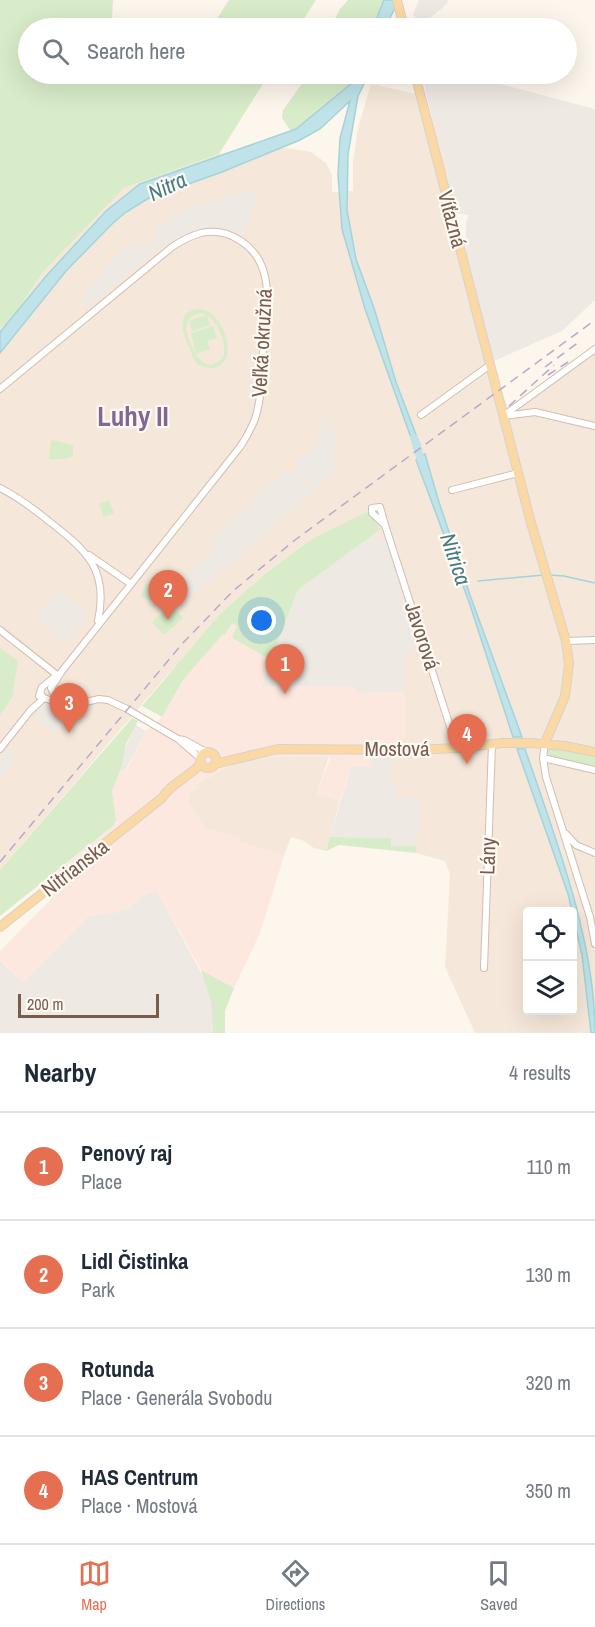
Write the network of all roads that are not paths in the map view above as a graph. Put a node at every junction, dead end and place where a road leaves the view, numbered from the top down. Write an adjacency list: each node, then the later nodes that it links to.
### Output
1 (398, 0): 2 (main road)
2 (402, 18)
3 (418, 84): 5 (main road, Víťazná)
4 (595, 349): 8 (street)
5 (490, 365): 7 (street); 8 (main road, Víťazná)
6 (0, 389): 15 (street, Veľká okružná)
7 (421, 415)
8 (503, 416): 9 (street); 10 (main road, Víťazná)
9 (595, 426)
10 (518, 473): 12 (street); 19 (main road, Víťazná)
11 (0, 488): 14 (street)
12 (452, 490)
13 (385, 525): 25 (street, Javorová)
14 (88, 555): 15 (street); 16 (street)
15 (131, 584): 16 (street, Veľká okružná)
16 (97, 625): 20 (street, Veľká okružná)
17 (0, 630): 20 (street)
18 (595, 640): 19 (street)
19 (566, 641): 22 (main road, Víťazná)
20 (59, 673): 21 (street, Veľká okružná)
21 (47, 693): 24 (street, Veľká okružná); 28 (street)
22 (545, 743): 23 (main road, Mostová); 26 (main road); 27 (street)
23 (492, 744): 25 (main road, Mostová); 35 (street, Lány)
24 (0, 748)
25 (457, 748): 28 (main road, Mostová)
26 (595, 752)
27 (543, 758): 29 (street); 31 (street)
28 (207, 760): 30 (main road, Mostová)
29 (595, 770)
30 (149, 809): 33 (main road, Nitrianska)
31 (565, 833): 32 (street); 34 (street)
32 (595, 853)
33 (0, 927)
34 (595, 944)
35 (484, 968)

